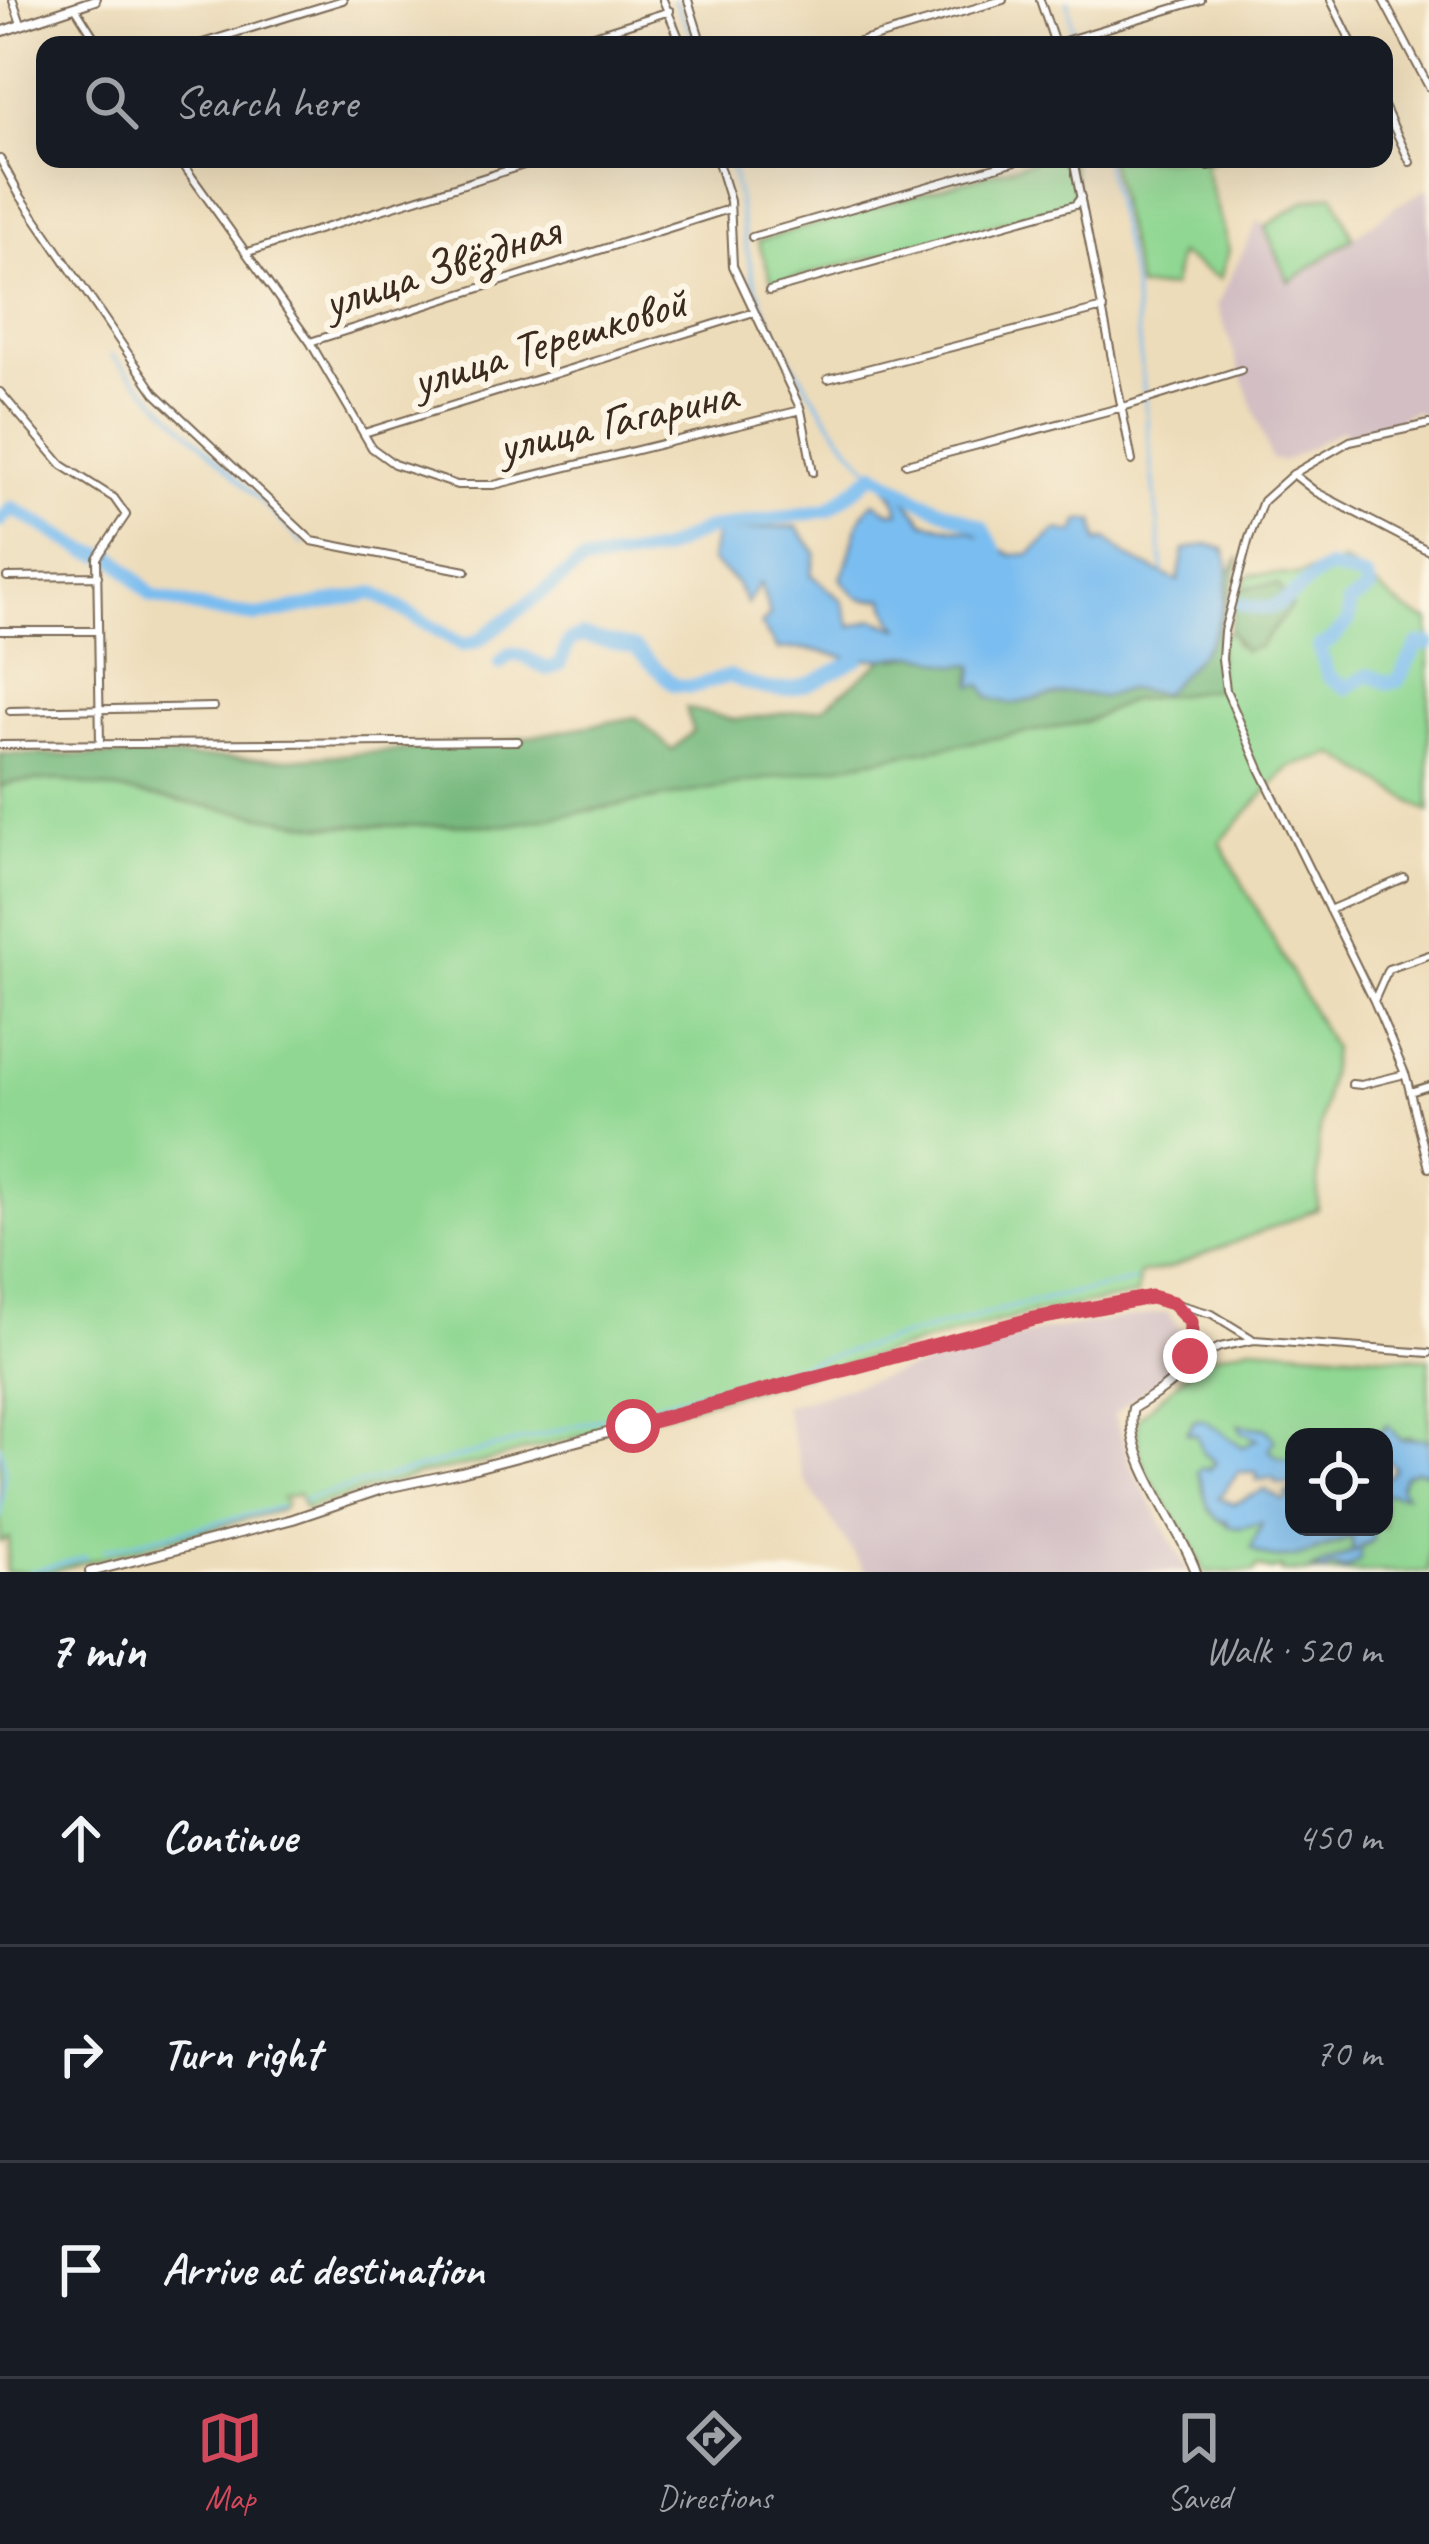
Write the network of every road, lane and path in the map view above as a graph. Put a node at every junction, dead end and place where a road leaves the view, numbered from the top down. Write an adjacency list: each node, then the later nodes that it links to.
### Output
1 (13, 0): 13 (street)
2 (95, 0): 11 (street)
3 (343, 0): 16 (street)
4 (663, 0): 12 (street)
5 (688, 0): 19 (street)
6 (1003, 0): 20 (street)
7 (1040, 0): 21 (street)
8 (1201, 0): 22 (street)
9 (1330, 0): 23 (street)
10 (1383, 0): 24 (street)
11 (75, 7): 13 (street); 15 (street)
12 (670, 11): 17 (street); 18 (street)
13 (21, 24): 14 (street)
14 (0, 32)
15 (93, 36)
16 (225, 36)
17 (591, 36)
18 (679, 36)
19 (699, 36)
20 (880, 36)
21 (1051, 36)
22 (1080, 36)
23 (1348, 36)
24 (1429, 87)
25 (1393, 129): 27 (street)
26 (0, 159): 53 (street)
27 (1410, 162)
28 (186, 168): 36 (street, улица Гагарина)
29 (514, 168): 36 (street)
30 (719, 168): 34 (street)
31 (992, 168): 35 (street)
32 (1075, 168): 33 (street)
33 (1081, 197): 37 (street); 38 (street)
34 (729, 209): 39 (street); 40 (street, улица Звёздная)
35 (752, 237)
36 (248, 252): 40 (street, улица Гагарина)
37 (769, 290)
38 (1103, 308): 42 (street); 44 (street)
39 (754, 312): 45 (street); 47 (street, улица Терешковой)
40 (310, 342): 47 (street, улица Гагарина)
41 (1241, 370): 44 (street)
42 (828, 380)
43 (0, 392): 54 (street)
44 (1123, 407): 48 (street); 49 (street)
45 (801, 410): 47 (street, улица Гагарина); 50 (street)
46 (1429, 424): 51 (street)
47 (364, 433)
48 (1132, 461)
49 (906, 464)
50 (813, 472)
51 (1293, 474): 52 (street); 65 (street)
52 (1429, 550)
53 (466, 571)
54 (98, 576): 55 (street); 57 (street)
55 (7, 577)
56 (0, 631): 57 (street)
57 (100, 631): 59 (street)
58 (214, 707): 59 (street)
59 (100, 710): 60 (street); 63 (street)
60 (10, 712)
61 (518, 741): 63 (street)
62 (0, 745): 63 (street)
63 (100, 746)
64 (1404, 878): 65 (street)
65 (1329, 910): 67 (street)
66 (1429, 955): 67 (street)
67 (1374, 1001): 68 (street)
68 (1405, 1074): 69 (street); 71 (street)
69 (1352, 1084)
70 (1429, 1086): 71 (street)
71 (1410, 1092): 72 (street)
72 (1428, 1163)
73 (1173, 1303): 74 (street); 76 (street); 77 (street)
74 (1254, 1340): 75 (street); 76 (street)
75 (1429, 1353)
76 (1182, 1372): 78 (street)
77 (90, 1572)
78 (1196, 1572)

